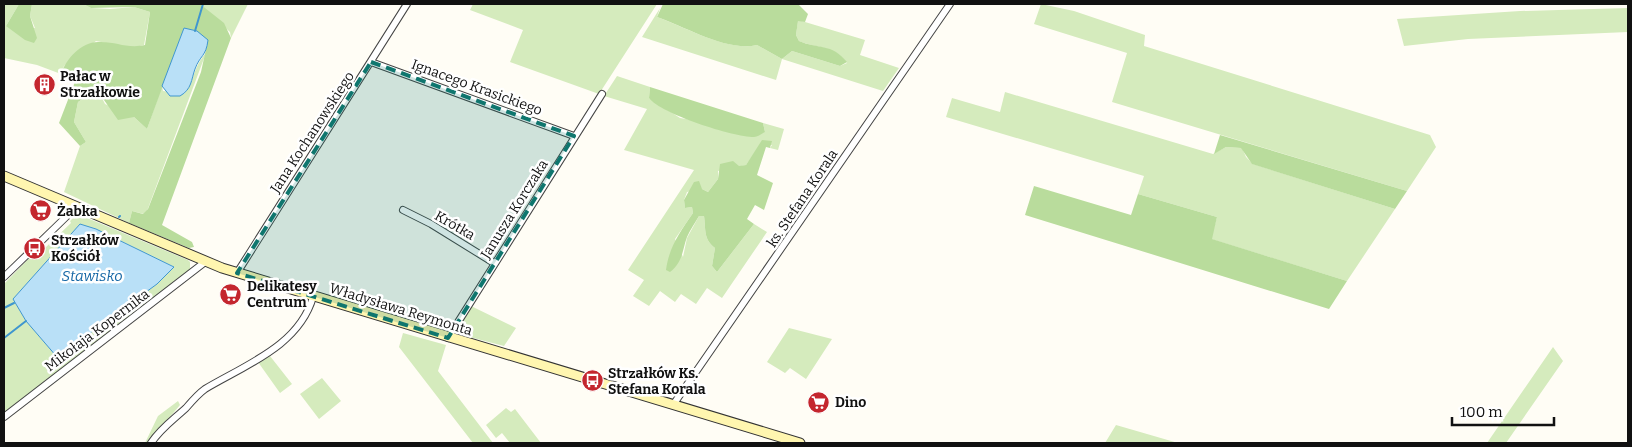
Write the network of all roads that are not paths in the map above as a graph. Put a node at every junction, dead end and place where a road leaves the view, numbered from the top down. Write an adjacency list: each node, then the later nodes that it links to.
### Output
1 (407, 4): 3 (street, Jana Kochanowskiego)
2 (950, 4): 15 (street, ks. Stefana Korala)
3 (371, 62): 5 (street, Ignacego Krasickiego); 11 (street, Jana Kochanowskiego)
4 (602, 94): 5 (street, Janusza Korczaka)
5 (574, 136): 10 (street, Janusza Korczaka)
6 (4, 176): 7 (street, Władysława Reymonta)
7 (73, 206): 9 (street, Władysława Reymonta); 12 (street)
8 (402, 210): 10 (street, Krótka)
9 (205, 262): 11 (street, Władysława Reymonta); 16 (street, Mikołaja Kopernika)
10 (494, 263): 14 (street, Janusza Korczaka)
11 (237, 273): 13 (street, Władysława Reymonta)
12 (4, 277)
13 (313, 297): 14 (street, Władysława Reymonta); 17 (street)
14 (448, 338): 15 (street, Władysława Reymonta)
15 (673, 405): 18 (street, Władysława Reymonta)
16 (4, 417)
17 (151, 443)
18 (800, 443)

